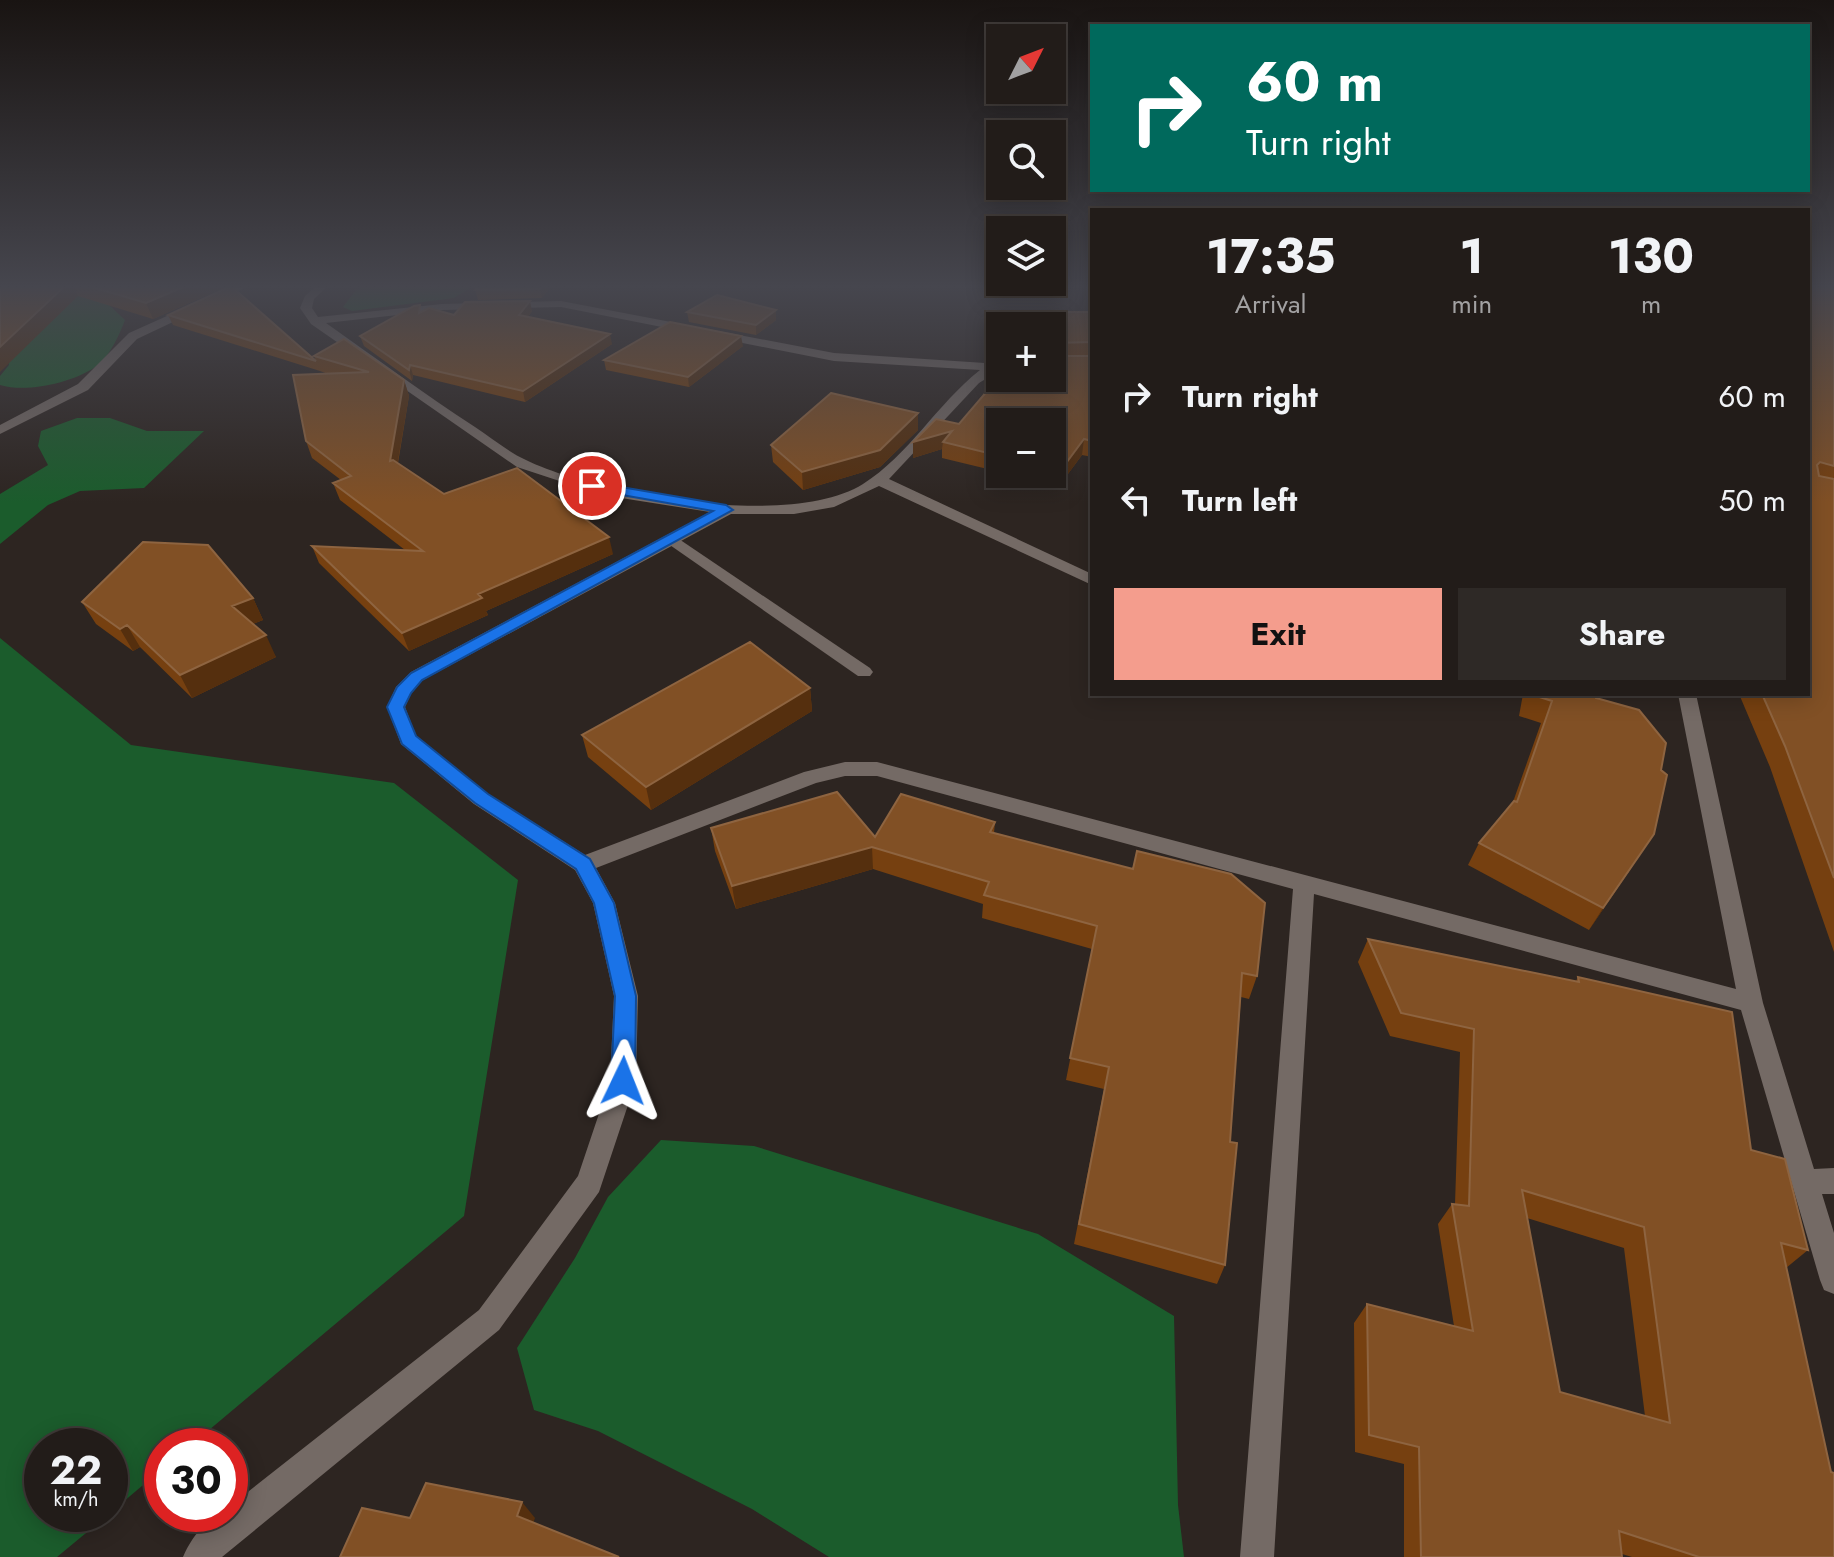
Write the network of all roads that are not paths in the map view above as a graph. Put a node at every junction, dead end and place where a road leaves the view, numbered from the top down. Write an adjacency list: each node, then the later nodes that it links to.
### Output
1 (112, 358): 6 (street)
2 (365, 358): 8 (street)
3 (845, 358): 4 (street)
4 (986, 366)
5 (986, 372): 7 (street)
6 (0, 430)
7 (878, 480): 8 (street); 10 (street)
8 (726, 510): 9 (street)
9 (673, 540): 11 (street); 13 (street)
10 (1090, 579)
11 (864, 672)
12 (1687, 696): 15 (street)
13 (583, 864): 14 (street); 19 (street)
14 (1304, 883): 15 (street); 20 (street)
15 (1751, 1003): 17 (street)
16 (1834, 1181): 17 (street)
17 (1806, 1182): 18 (street)
18 (1834, 1280)
19 (200, 1557)
20 (1257, 1557)

